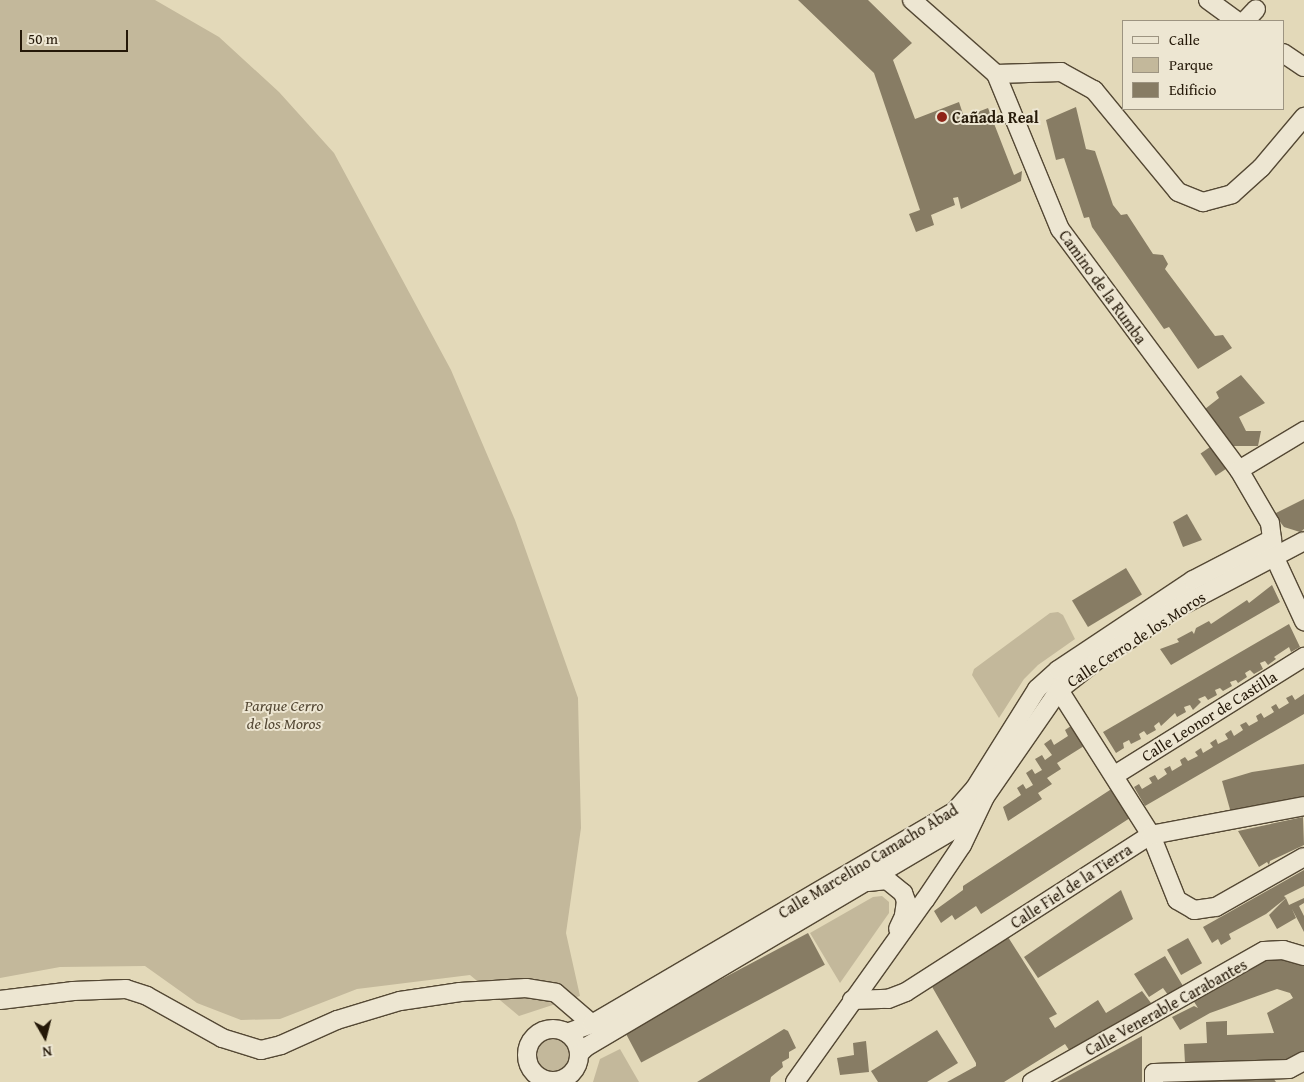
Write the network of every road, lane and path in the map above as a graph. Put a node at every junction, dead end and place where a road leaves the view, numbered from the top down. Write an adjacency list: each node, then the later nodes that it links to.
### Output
1 (912, 0): 6 (street, Camino de la Rumba)
2 (1208, 0): 3 (street)
3 (1236, 20)
4 (1284, 54): 5 (street)
5 (1304, 67)
6 (996, 74): 7 (street); 9 (street, Camino de la Rumba)
7 (1304, 117)
8 (1304, 431): 9 (street)
9 (1239, 470): 11 (street, Camino de la Rumba)
10 (1304, 541): 11 (street)
11 (1273, 547): 12 (street, Camino de la Rumba); 14 (street, Calle Cerro de los Moros); 25 (street, Calle Marcelino Camacho Abad)
12 (1304, 621)
13 (1304, 658): 15 (street, Calle Leonor de Castilla)
14 (1059, 690): 15 (street); 16 (street, Calle Cerro de los Moros)
15 (1115, 775): 18 (street)
16 (986, 797): 20 (street, Calle Marcelino Camacho Abad); 21 (street, Calle Cerro de los Moros)
17 (1304, 806): 18 (street, Calle Fiel de la Tierra)
18 (1151, 835): 19 (street); 24 (street, Calle Fiel de la Tierra)
19 (1304, 857)
20 (857, 885): 21 (street, Calle Cerro de los Moros); 27 (street, Calle Marcelino Camacho Abad)
21 (890, 948): 24 (street, Calle Cerro de los Moros)
22 (1304, 956): 33 (street, Calle Venerable Carabantes)
23 (0, 1000): 25 (street)
24 (852, 1000): 32 (street, Calle Cerro de los Moros)
25 (592, 1024): 26 (street, Calle Marcelino Camacho Abad)
26 (567, 1033): 27 (street); 31 (street)
27 (579, 1054): 30 (street)
28 (1294, 1071): 29 (street)
29 (1154, 1077)
30 (569, 1079): 31 (street)
31 (546, 1081)
32 (795, 1082)
33 (1032, 1082)

